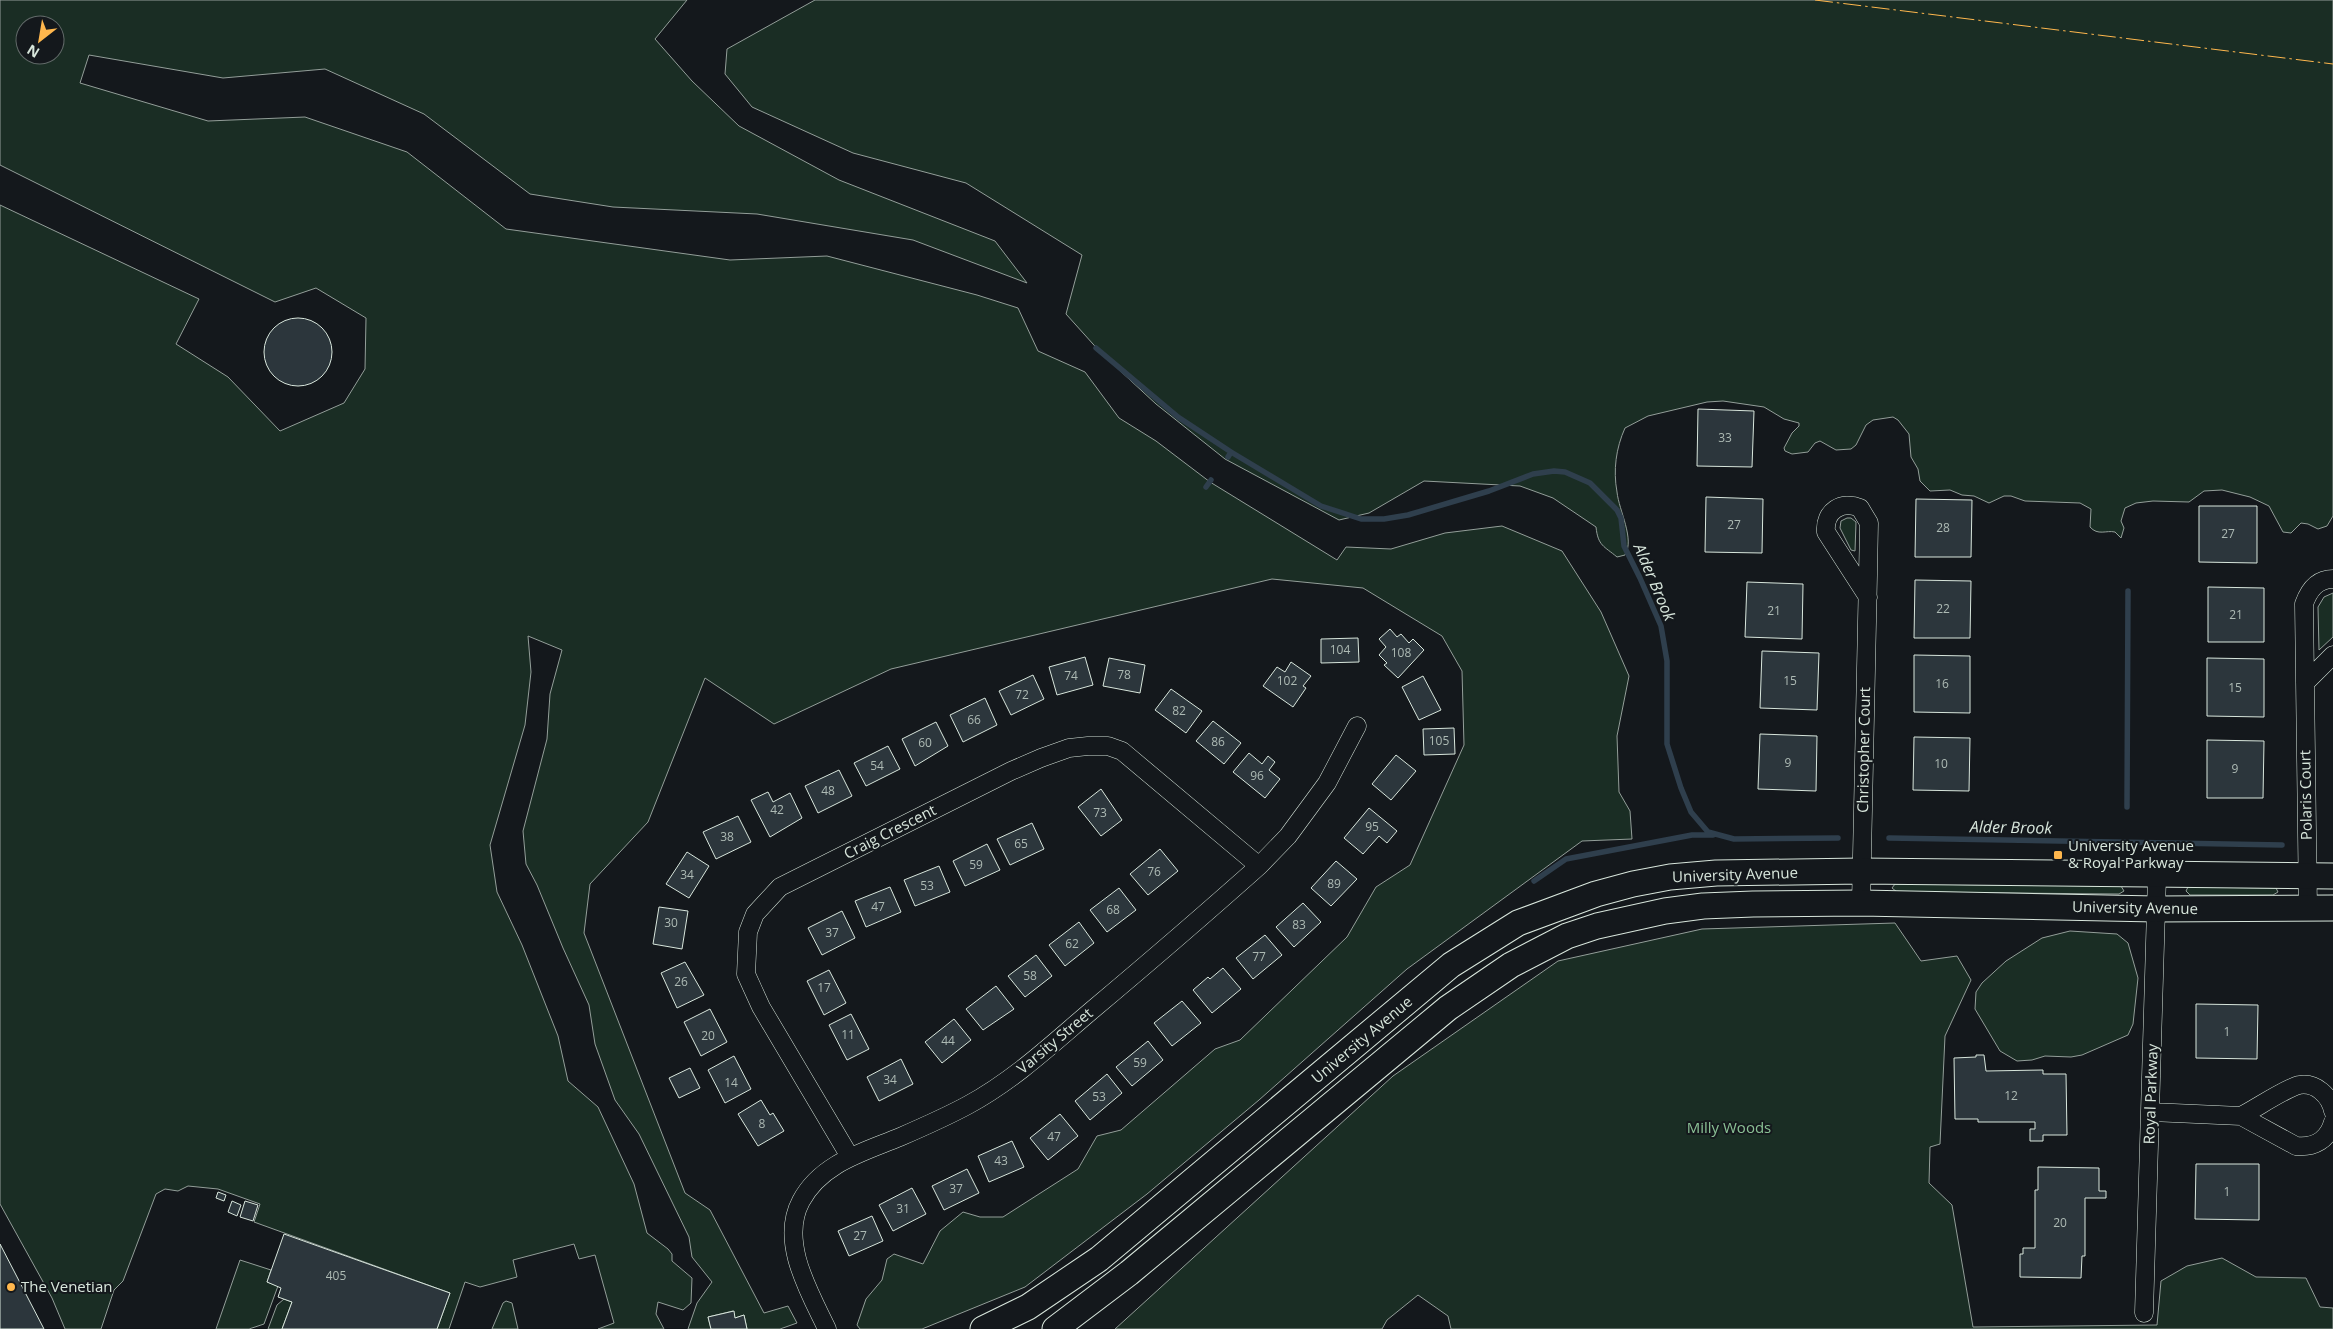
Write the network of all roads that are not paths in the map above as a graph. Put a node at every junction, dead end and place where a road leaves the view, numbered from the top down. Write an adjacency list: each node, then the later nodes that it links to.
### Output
1 (2333, 579): 4 (street, Polaris Court)
2 (1868, 597): 2 (street, Christopher Court); 7 (street, Christopher Court)
3 (2333, 654): 4 (street)
4 (2305, 683): 9 (street, Polaris Court)
5 (1357, 726): 6 (street, Varsity Street)
6 (1259, 866): 19 (street, Varsity Street); 19 (street, Craig Crescent)
7 (1862, 871): 8 (main road, University Avenue); 11 (street, Christopher Court); 22 (main road, University Avenue)
8 (2157, 876): 9 (main road, University Avenue); 14 (street, Royal Parkway)
9 (2308, 876): 10 (main road, University Avenue); 12 (street, Polaris Court)
10 (2333, 876)
11 (1861, 903): 14 (main road, University Avenue); 23 (main road, University Avenue)
12 (2308, 908): 13 (main road, University Avenue); 14 (main road, University Avenue)
13 (2333, 908)
14 (2156, 909): 16 (street, Royal Parkway)
15 (2333, 1111): 17 (street)
16 (2151, 1112): 17 (street); 20 (street, Royal Parkway)
17 (2241, 1116): 18 (street)
18 (2333, 1122)
19 (850, 1157): 21 (street, Varsity Street)
20 (2144, 1313)
21 (827, 1329)
22 (983, 1329)
23 (1055, 1329)

